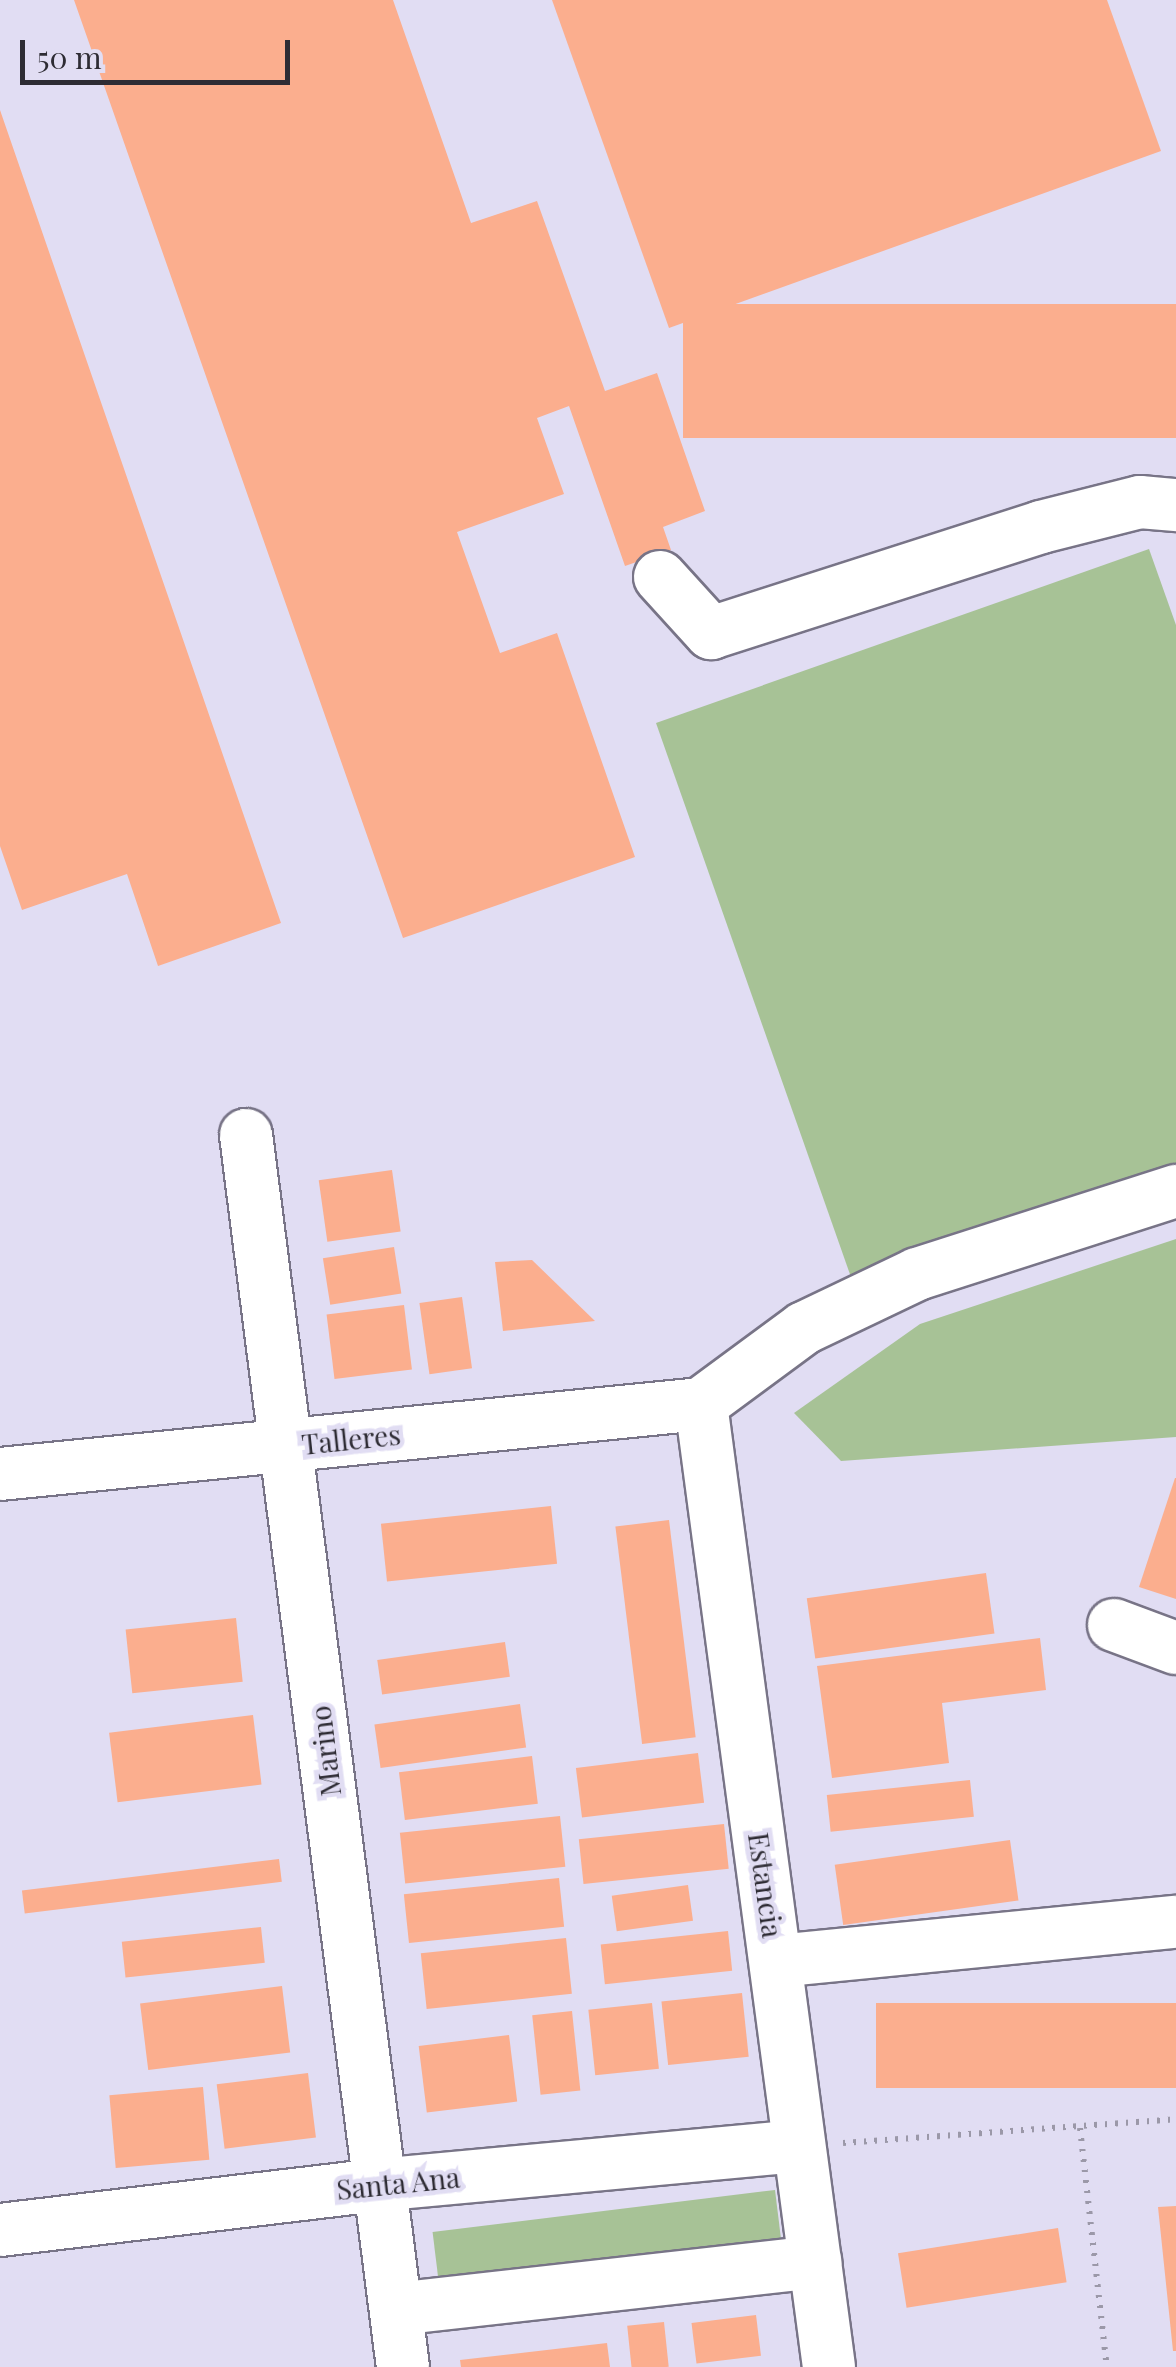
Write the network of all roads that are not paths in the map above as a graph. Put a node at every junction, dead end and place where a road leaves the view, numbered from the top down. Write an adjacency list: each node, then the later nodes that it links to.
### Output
1 (1176, 505): 2 (street)
2 (660, 577)
3 (246, 1135): 6 (street, Marino)
4 (1176, 1191): 5 (street)
5 (701, 1404): 6 (street, Talleres); 11 (street, Estancia)
6 (288, 1446): 7 (street, Talleres); 13 (street, Marino)
7 (0, 1474)
8 (1114, 1625): 9 (street)
9 (1176, 1648)
10 (1176, 1922): 11 (street)
11 (776, 1961): 12 (street, Estancia)
12 (798, 2146): 13 (street, Santa Ana); 15 (street, Estancia)
13 (377, 2184): 14 (street, Santa Ana); 16 (street, Marino)
14 (0, 2230)
15 (815, 2262): 16 (street); 18 (street, Estancia)
16 (396, 2309): 17 (street, Marino)
17 (403, 2367)
18 (829, 2367)

